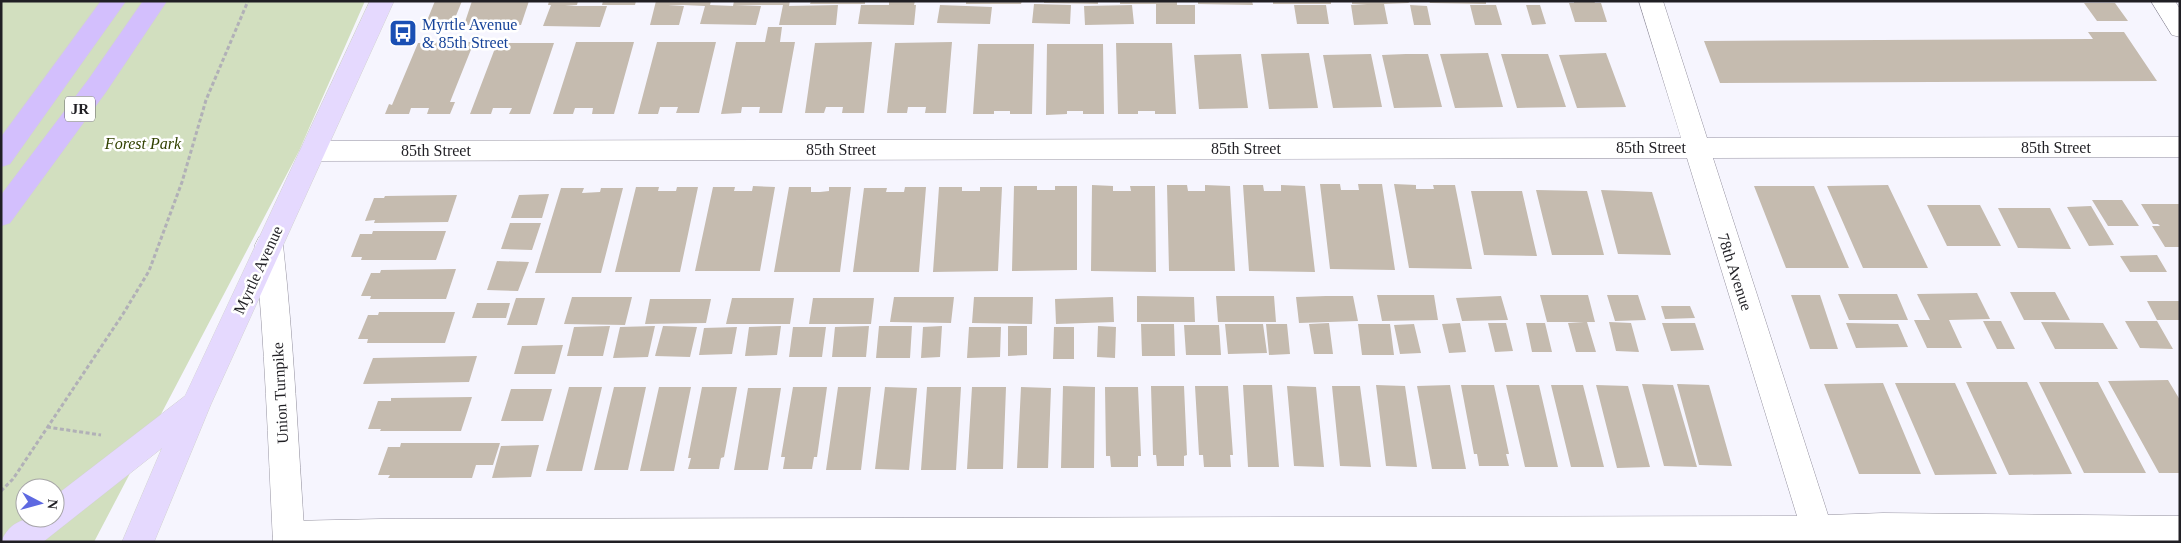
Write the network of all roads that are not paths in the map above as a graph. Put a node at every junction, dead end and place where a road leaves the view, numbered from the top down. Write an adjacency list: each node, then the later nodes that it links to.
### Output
1 (114, 1): 10 (highway, JR)
2 (155, 1): 11 (highway, JR)
3 (382, 1): 9 (main road, Myrtle Avenue)
4 (1651, 1): 8 (street, 78th Avenue)
5 (2163, 1): 6 (street)
6 (2180, 29)
7 (2180, 146): 8 (street, 85th Street)
8 (1696, 147): 9 (street, 85th Street); 17 (street, 78th Avenue)
9 (313, 151): 12 (main road, Myrtle Avenue)
10 (1, 157)
11 (1, 215)
12 (269, 245): 13 (main road, Myrtle Avenue); 18 (street, Union Turnpike)
13 (196, 404): 14 (main road); 20 (main road, Myrtle Avenue)
14 (65, 507)
15 (37, 528): 19 (main road)
16 (2180, 532): 17 (street)
17 (1819, 536): 18 (street)
18 (289, 539)
19 (17, 542)
20 (138, 542)

